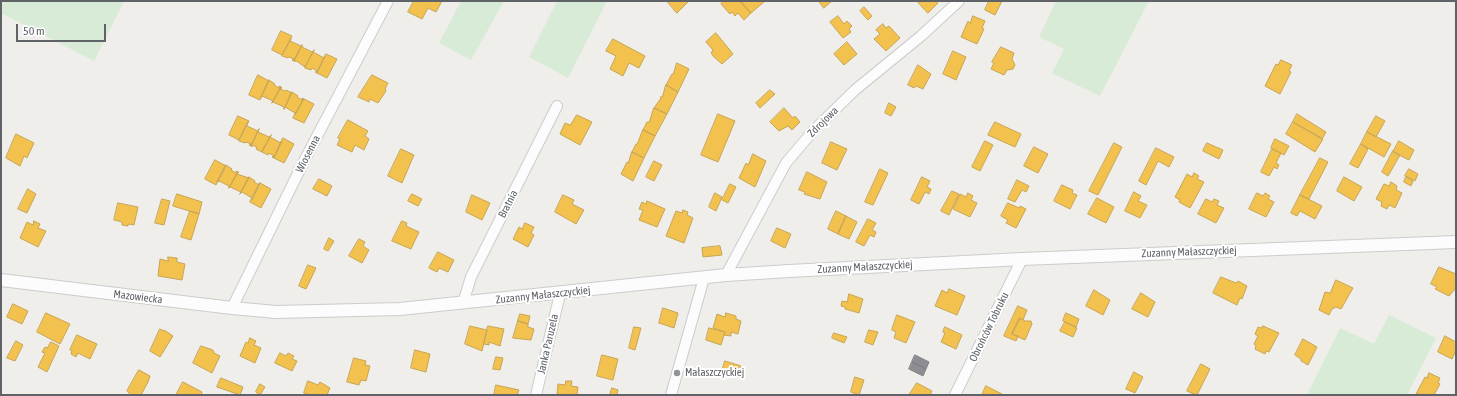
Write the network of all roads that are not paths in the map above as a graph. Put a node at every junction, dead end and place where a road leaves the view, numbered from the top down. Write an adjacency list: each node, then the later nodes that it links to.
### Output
1 (388, 1): 11 (street, Wiosenna)
2 (959, 1): 6 (street, Zdrojowa)
3 (558, 106): 10 (street, Bratnia)
4 (1456, 242): 5 (street, Zuzanny Małaszczyckiej)
5 (1022, 259): 6 (street, Zuzanny Małaszczyckiej); 15 (street, Obrońców Tobruku)
6 (726, 275): 7 (street, Zuzanny Małaszczyckiej)
7 (704, 278): 9 (street, Zuzanny Małaszczyckiej); 14 (street)
8 (1, 280): 11 (street, Mazowiecka)
9 (560, 294): 10 (street, Zuzanny Małaszczyckiej); 13 (street, Janka Paruzela)
10 (463, 303): 12 (street, Zuzanny Małaszczyckiej)
11 (232, 308): 12 (street, Mazowiecka)
12 (276, 312)
13 (536, 395)
14 (671, 395)
15 (955, 395)

